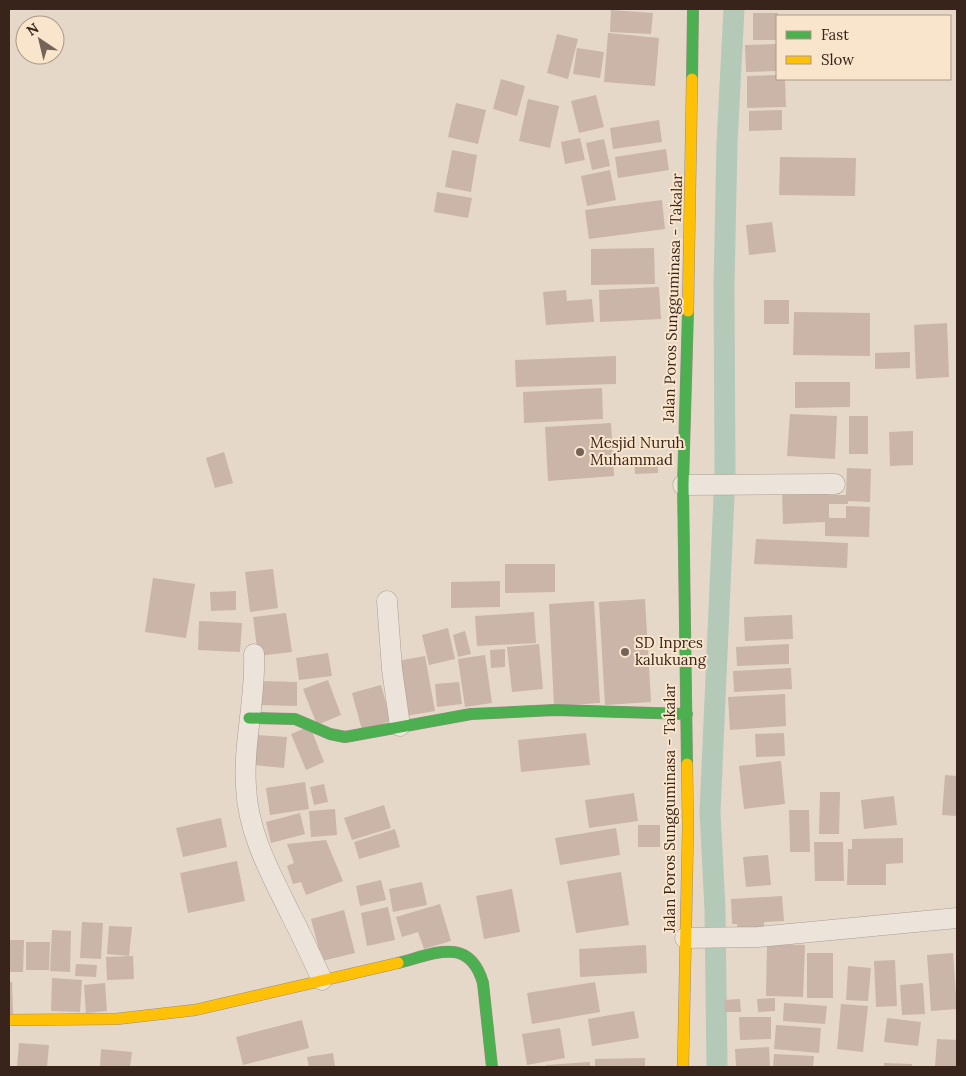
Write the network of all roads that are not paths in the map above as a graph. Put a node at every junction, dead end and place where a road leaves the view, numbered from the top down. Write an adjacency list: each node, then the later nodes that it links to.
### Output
1 (693, 9): 3 (main road, Jalan Poros Sungguminasa - Takalar)
2 (835, 484): 3 (street)
3 (683, 485): 6 (main road, Jalan Poros Sungguminasa - Takalar)
4 (387, 601): 8 (street)
5 (254, 654): 7 (street)
6 (687, 714): 8 (main road); 10 (main road, Jalan Poros Sungguminasa - Takalar)
7 (249, 718): 8 (main road); 11 (street)
8 (400, 726)
9 (957, 918): 10 (street)
10 (685, 938): 14 (main road, Jalan Poros Sungguminasa - Takalar)
11 (322, 980): 12 (main road); 13 (main road)
12 (9, 1020)
13 (492, 1067)
14 (683, 1067)

